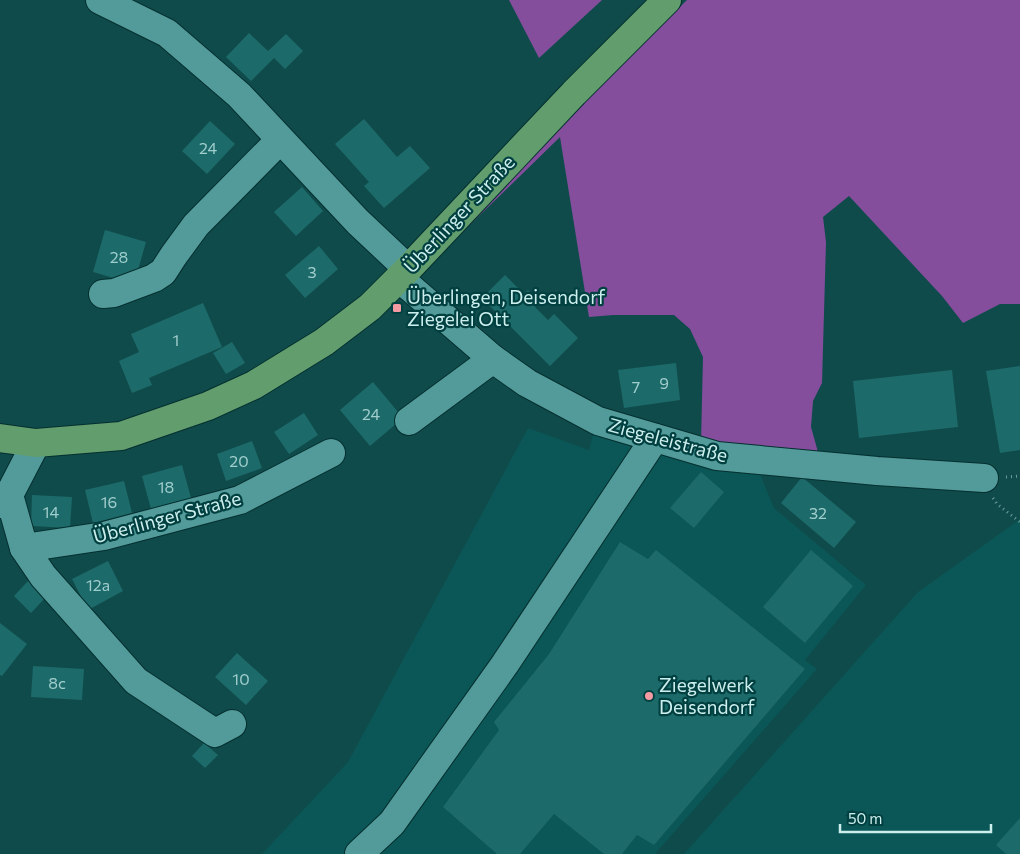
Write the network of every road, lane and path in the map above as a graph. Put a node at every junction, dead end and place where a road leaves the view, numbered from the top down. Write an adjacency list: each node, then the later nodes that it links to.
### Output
1 (100, 0): 3 (street, Ziegeleistraße)
2 (666, 0): 4 (main road, Überlinger Straße)
3 (280, 140): 4 (street, Ziegeleistraße); 5 (street)
4 (404, 273): 6 (street, Ziegeleistraße); 10 (main road, Überlinger Straße)
5 (103, 294)
6 (492, 359): 7 (street); 9 (street, Ziegeleistraße)
7 (409, 421)
8 (0, 438): 10 (main road, Überlinger Straße)
9 (655, 438): 12 (street, Ziegeleistraße); 17 (street)
10 (36, 443): 13 (street)
11 (331, 453): 15 (street, Überlinger Straße)
12 (980, 478): 14 (path)
13 (4, 499): 15 (street)
14 (1020, 522)
15 (24, 548): 16 (street)
16 (232, 724)
17 (359, 854)

